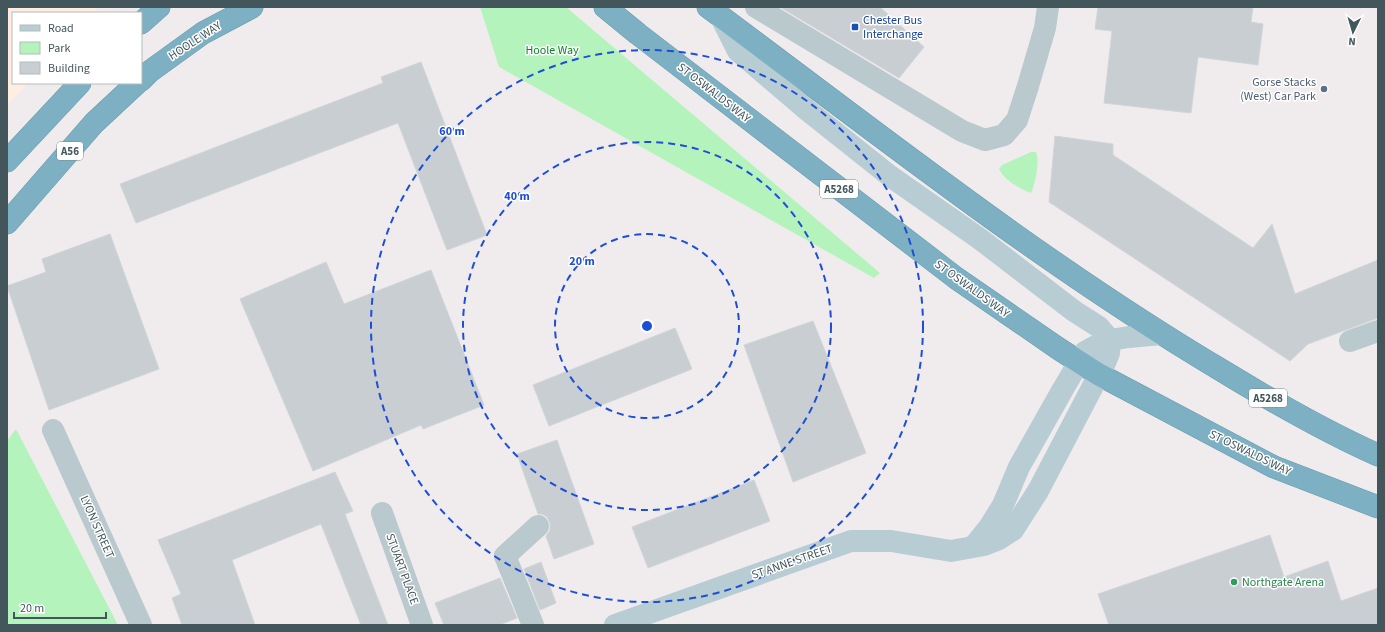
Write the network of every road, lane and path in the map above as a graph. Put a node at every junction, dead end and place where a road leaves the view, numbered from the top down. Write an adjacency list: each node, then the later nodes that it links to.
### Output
1 (159, 7): 7 (highway)
2 (252, 7): 8 (highway, HOOLE WAY)
3 (605, 7): 17 (highway, ST OSWALDS WAY / A5268)
4 (756, 7): 5 (street)
5 (1048, 7)
6 (715, 12): 14 (highway, A5268); 15 (street)
7 (142, 22)
8 (142, 79)
9 (79, 84): 11 (highway)
10 (136, 84): 12 (highway, A56)
11 (7, 161)
12 (7, 223)
13 (1378, 331): 16 (street)
14 (1161, 334): 15 (street); 20 (highway, A5268)
15 (1110, 340): 17 (street); 18 (street, ST ANNE STREET)
16 (1350, 341)
17 (1079, 361): 18 (highway, ST OSWALDS WAY / A5268); 24 (street)
18 (1098, 374): 21 (highway, ST OSWALDS WAY / A5268); 24 (street, ST ANNE STREET)
19 (53, 430): 25 (street, LYON STREET)
20 (1378, 455)
21 (1378, 507)
22 (382, 513): 26 (street, STUART PLACE)
23 (538, 526): 27 (street)
24 (974, 546): 28 (street, ST ANNE STREET)
25 (141, 625)
26 (422, 625)
27 (533, 625)
28 (615, 625)

